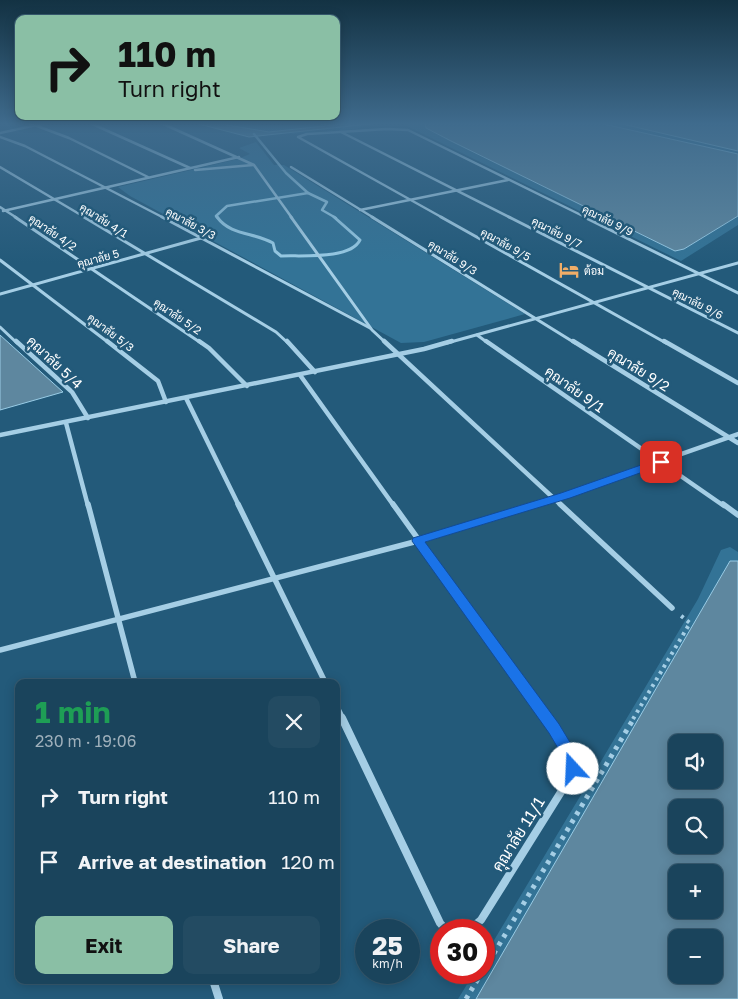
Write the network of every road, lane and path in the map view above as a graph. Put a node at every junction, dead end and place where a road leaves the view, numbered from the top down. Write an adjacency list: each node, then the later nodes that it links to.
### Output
1 (4, 170): 16 (street, คุณาลัย 4/1)
2 (71, 170): 14 (street, คุณาลัย 3/3)
3 (130, 170): 12 (street)
4 (185, 170): 11 (street)
5 (197, 170): 11 (street)
6 (257, 170): 35 (street)
7 (295, 170): 20 (street, คุณาลัย 9/3)
8 (356, 170): 17 (street, คุณาลัย 9/5)
9 (415, 170): 15 (street, คุณาลัย 9/7)
10 (488, 170): 13 (street, คุณาลัย 9/9)
11 (180, 171): 12 (street)
12 (148, 178): 14 (street)
13 (509, 180): 15 (street); 27 (street, คุณาลัย 9/9)
14 (107, 188): 16 (street); 22 (street, คุณาลัย 3/3)
15 (457, 191): 17 (street); 29 (street, คุณาลัย 9/7)
16 (55, 200): 19 (street); 23 (street, คุณาลัย 4/1)
17 (409, 200): 20 (street); 32 (street, คุณาลัย 9/5)
18 (0, 207): 19 (street, คุณาลัย 4/2)
19 (5, 210): 21 (street); 26 (street, คุณาลัย 4/2)
20 (360, 210): 33 (street, คุณาลัย 9/3)
21 (0, 212)
22 (201, 238): 23 (street, คุณาลัย 5); 35 (street, คุณาลัย 3/3)
23 (144, 254): 26 (street, คุณาลัย 5); 39 (street, คุณาลัย 4/1)
24 (0, 260): 28 (street, คุณาลัย 5/3)
25 (738, 263): 27 (street)
26 (92, 269): 28 (street, คุณาลัย 5); 42 (street, คุณาลัย 5/2)
27 (699, 274): 29 (street); 30 (street, คุณาลัย 9/9)
28 (34, 286): 31 (street, คุณาลัย 5); 44 (street, คุณาลัย 5/3)
29 (649, 288): 32 (street); 36 (street, คุณาลัย 9/6)
30 (738, 293)
31 (0, 294)
32 (595, 304): 33 (street); 41 (street, คุณาลัย 9/5)
33 (537, 319): 37 (street); 49 (street, คุณาลัย 9/2)
34 (0, 327): 45 (street, คุณาลัย 5/4)
35 (372, 330): 38 (street)
36 (738, 333)
37 (477, 335): 38 (street); 51 (street, คุณาลัย 9/1)
38 (397, 354): 39 (street); 52 (street)
39 (315, 372): 40 (street)
40 (300, 375): 42 (street); 54 (street)
41 (738, 383)
42 (247, 386): 43 (street)
43 (186, 398): 44 (street); 55 (street)
44 (166, 402): 45 (street)
45 (88, 418): 46 (street)
46 (66, 423): 48 (street); 57 (street)
47 (738, 434): 49 (street)
48 (0, 435)
49 (729, 438): 50 (street, คุณาลัย 9/2); 51 (street)
50 (738, 443)
51 (661, 462): 52 (street); 53 (street, คุณาลัย 9/1)
52 (556, 499): 54 (street); 56 (street)
53 (738, 515)
54 (418, 541): 55 (street); 63 (street, คุณาลัย 11/1)
55 (275, 577): 57 (street); 60 (street)
56 (672, 608): 64 (path)
57 (120, 620): 58 (street); 59 (street)
58 (0, 650)
59 (134, 679)
60 (325, 679)
61 (340, 713): 62 (street)
62 (438, 919)
63 (482, 919)
64 (495, 951)
65 (214, 984): 67 (street)
66 (475, 984): 68 (path)
67 (219, 999)
68 (466, 999)

